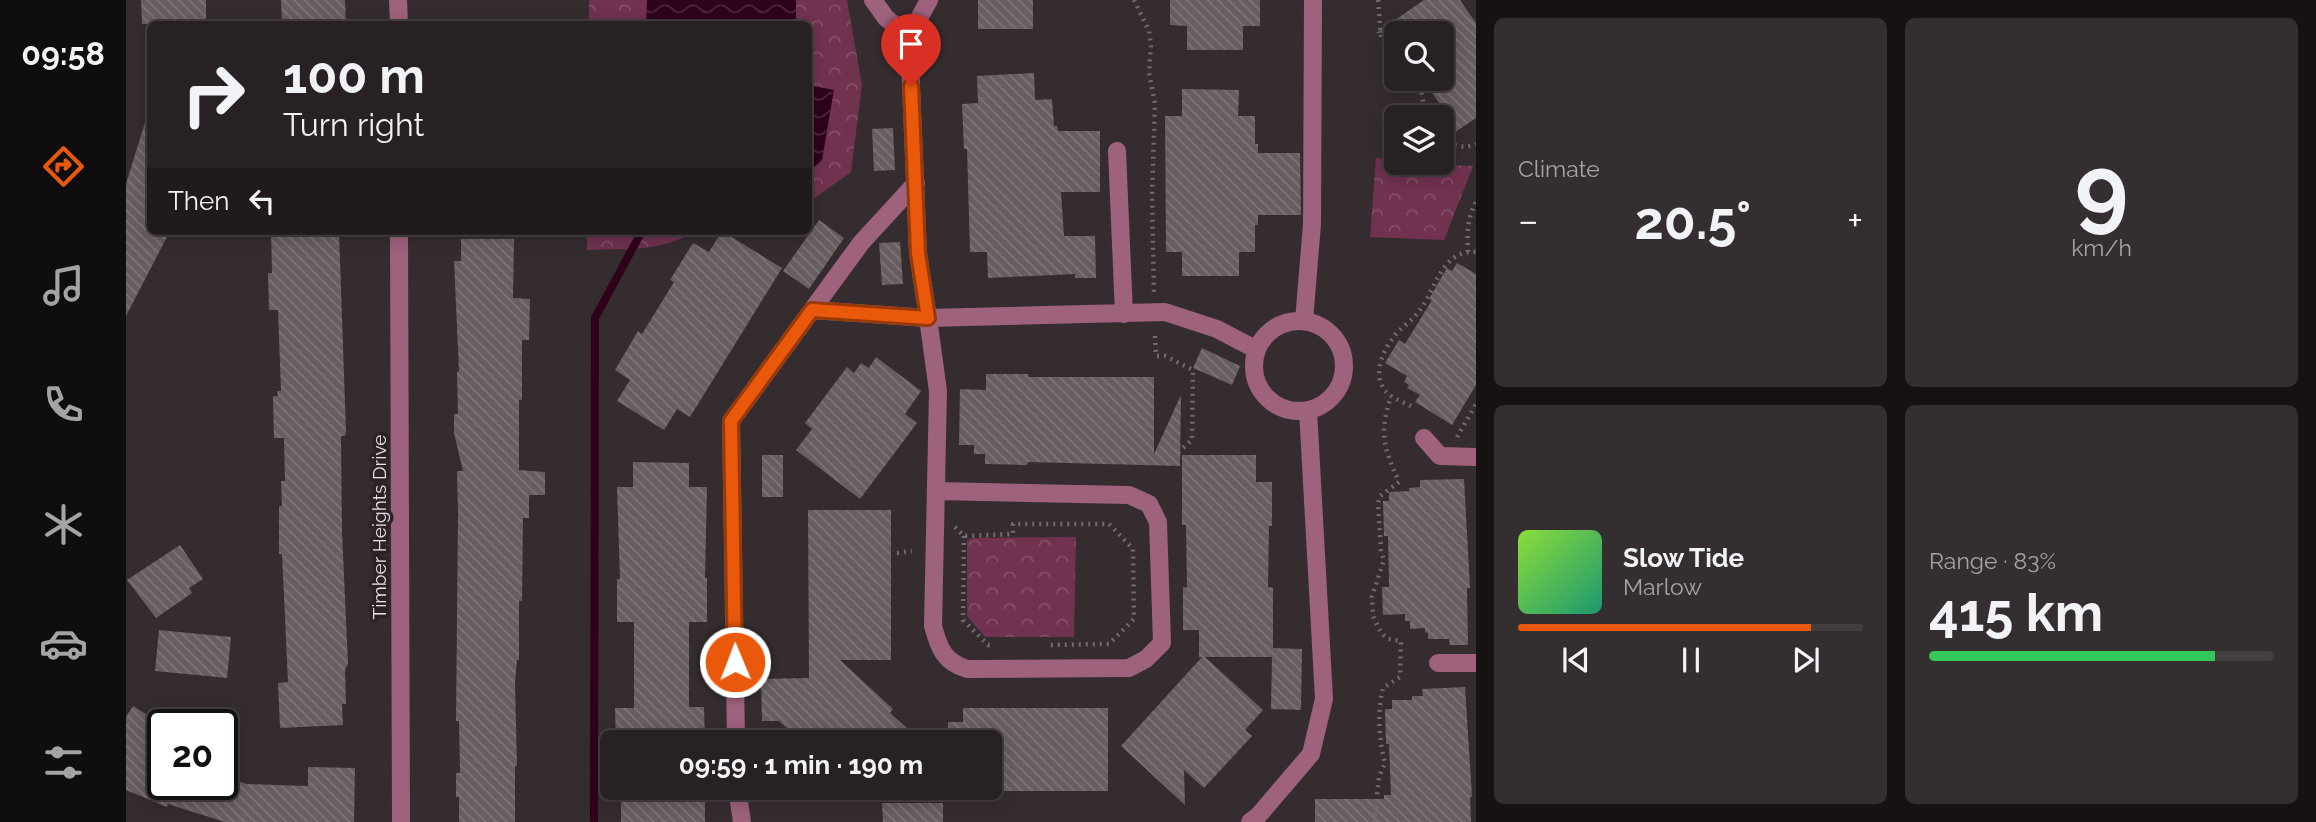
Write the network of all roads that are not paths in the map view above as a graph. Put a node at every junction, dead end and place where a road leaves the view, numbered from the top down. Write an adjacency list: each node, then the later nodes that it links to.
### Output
1 (398, 0): 5 (street)
2 (873, 0): 6 (street)
3 (929, 0): 6 (street)
4 (1313, 0): 13 (street)
5 (398, 21)
6 (909, 37): 8 (street)
7 (1117, 151): 11 (street)
8 (916, 183): 10 (street); 12 (street)
9 (399, 235): 23 (street, Timber Heights Drive)
10 (812, 310): 12 (street); 21 (street)
11 (1124, 314): 12 (street); 14 (street)
12 (928, 318): 18 (street)
13 (1304, 321): 14 (street); 15 (street)
14 (1257, 350): 15 (street)
15 (1308, 410): 25 (street)
16 (1424, 439): 17 (street)
17 (1476, 457)
18 (937, 491): 18 (street)
19 (1438, 663): 20 (street)
20 (1476, 663)
21 (736, 730)
22 (739, 800): 24 (street)
23 (401, 822)
24 (742, 822)
25 (1250, 822)

